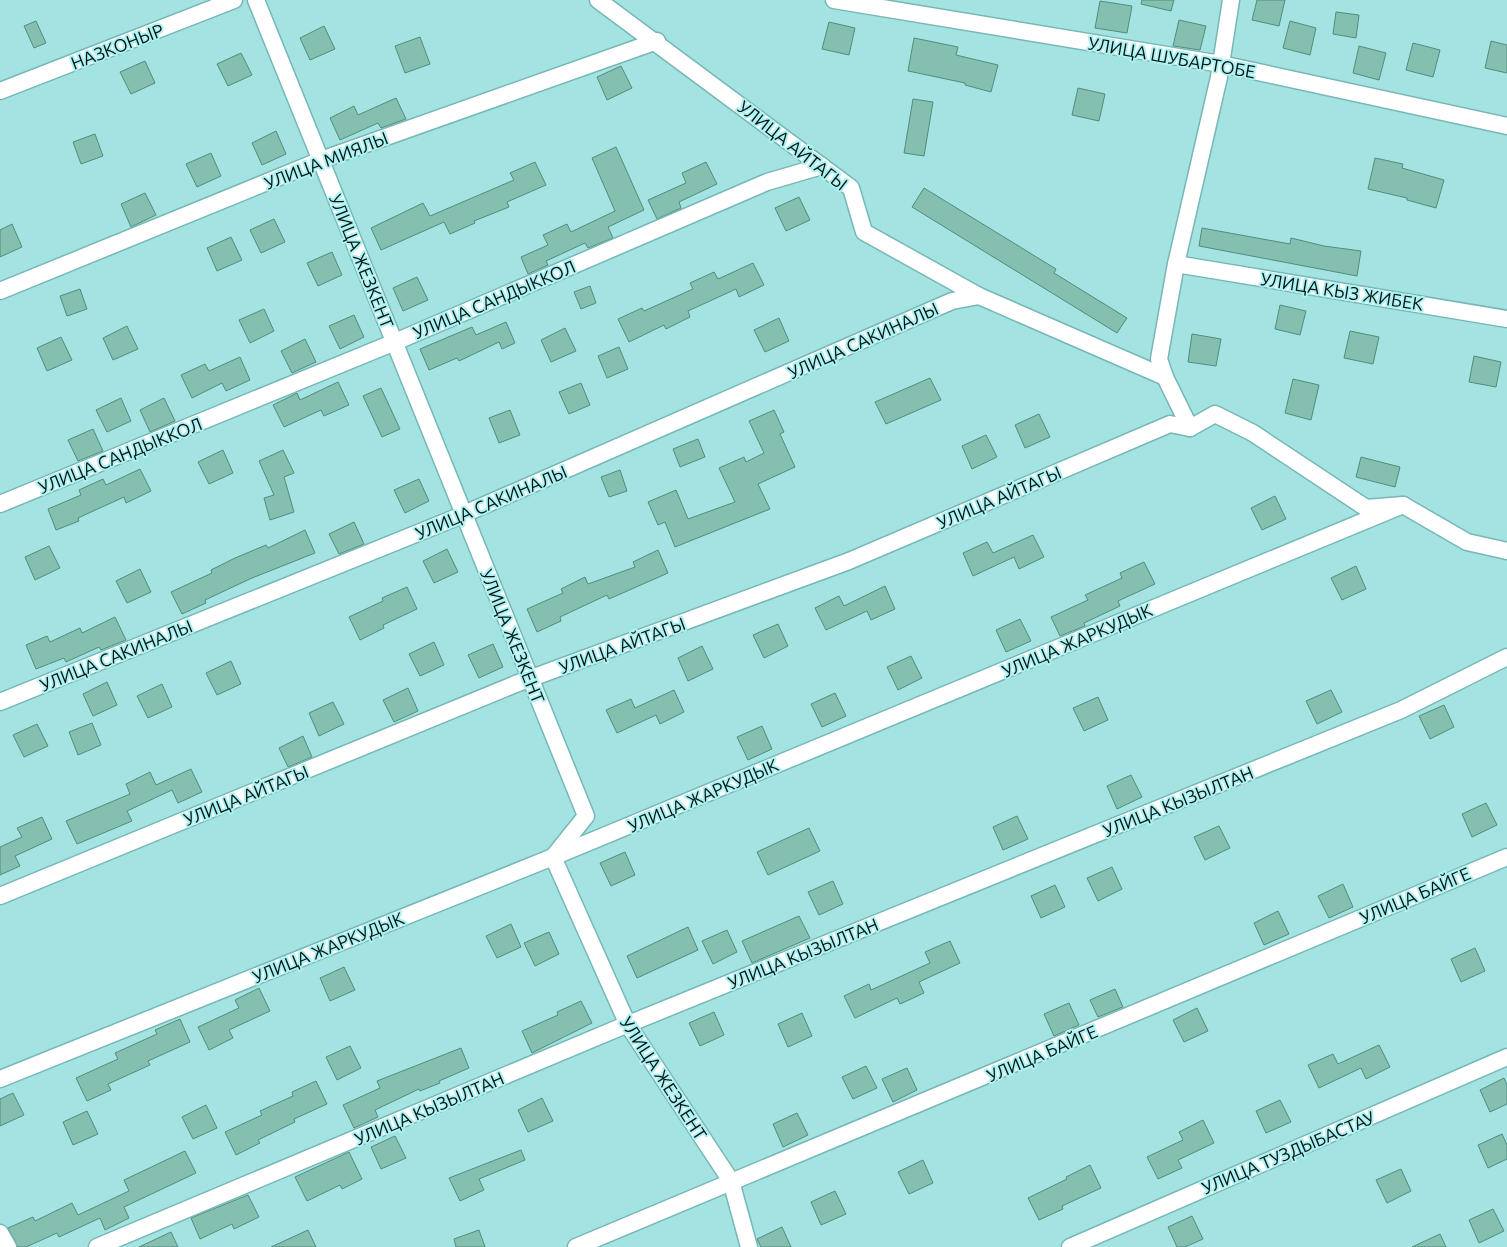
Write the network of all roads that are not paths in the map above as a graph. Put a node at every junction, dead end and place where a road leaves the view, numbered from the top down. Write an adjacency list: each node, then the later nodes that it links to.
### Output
1 (234, 0): 8 (street, НАЗКОНЫР)
2 (256, 0): 10 (street, УЛИЦА ЖЕЗКЕНТ)
3 (598, 0): 6 (street, УЛИЦА АЙТАГЫ)
4 (834, 0): 7 (street, УЛИЦА ШУБАРТОБЕ)
5 (1231, 0): 7 (street)
6 (656, 41): 10 (street, УЛИЦА МИЯЛЫ); 11 (street, УЛИЦА АЙТАГЫ)
7 (1221, 64): 9 (street, УЛИЦА ШУБАРТОБЕ); 12 (street)
8 (0, 91)
9 (1507, 126)
10 (321, 160): 13 (street, УЛИЦА МИЯЛЫ); 16 (street, УЛИЦА ЖЕЗКЕНТ)
11 (822, 166): 14 (street, УЛИЦА АЙТАГЫ); 16 (street, УЛИЦА САНДЫККОЛ)
12 (1176, 264): 15 (street, УЛИЦА КЫЗ ЖИБЕК); 17 (street)
13 (0, 291)
14 (980, 296): 17 (street, УЛИЦА АЙТАГЫ); 21 (street, УЛИЦА САКИНАЛЫ)
15 (1507, 319)
16 (394, 342): 19 (street, УЛИЦА САНДЫККОЛ); 21 (street, УЛИЦА ЖЕЗКЕНТ)
17 (1165, 377): 18 (street)
18 (1190, 428): 20 (street); 24 (street, УЛИЦА АЙТАГЫ)
19 (0, 504)
20 (1403, 505): 22 (street); 26 (street, УЛИЦА ЖАРКУДЫК)
21 (464, 514): 24 (street, УЛИЦА ЖЕЗКЕНТ); 25 (street, УЛИЦА САКИНАЛЫ)
22 (1507, 551)
23 (1507, 656): 29 (street, УЛИЦА КЫЗЫЛТАН)
24 (531, 679): 26 (street, УЛИЦА ЖЕЗКЕНТ); 28 (street, УЛИЦА АЙТАГЫ)
25 (0, 702)
26 (553, 857): 29 (street, УЛИЦА ЖЕЗКЕНТ); 31 (street, УЛИЦА ЖАРКУДЫК)
27 (1507, 857): 32 (street, УЛИЦА БАЙГЕ)
28 (0, 896)
29 (628, 1024): 32 (street, УЛИЦА ЖЕЗКЕНТ); 35 (street, УЛИЦА КЫЗЫЛТАН)
30 (1507, 1057): 38 (street, УЛИЦА ТУЗДЫБАСТАУ)
31 (0, 1078)
32 (731, 1181): 36 (street, УЛИЦА БАЙГЕ); 37 (street, УЛИЦА ЖЕЗКЕНТ)
33 (0, 1233): 34 (street)
34 (8, 1247)
35 (97, 1247)
36 (576, 1247)
37 (749, 1247)
38 (1070, 1247)

